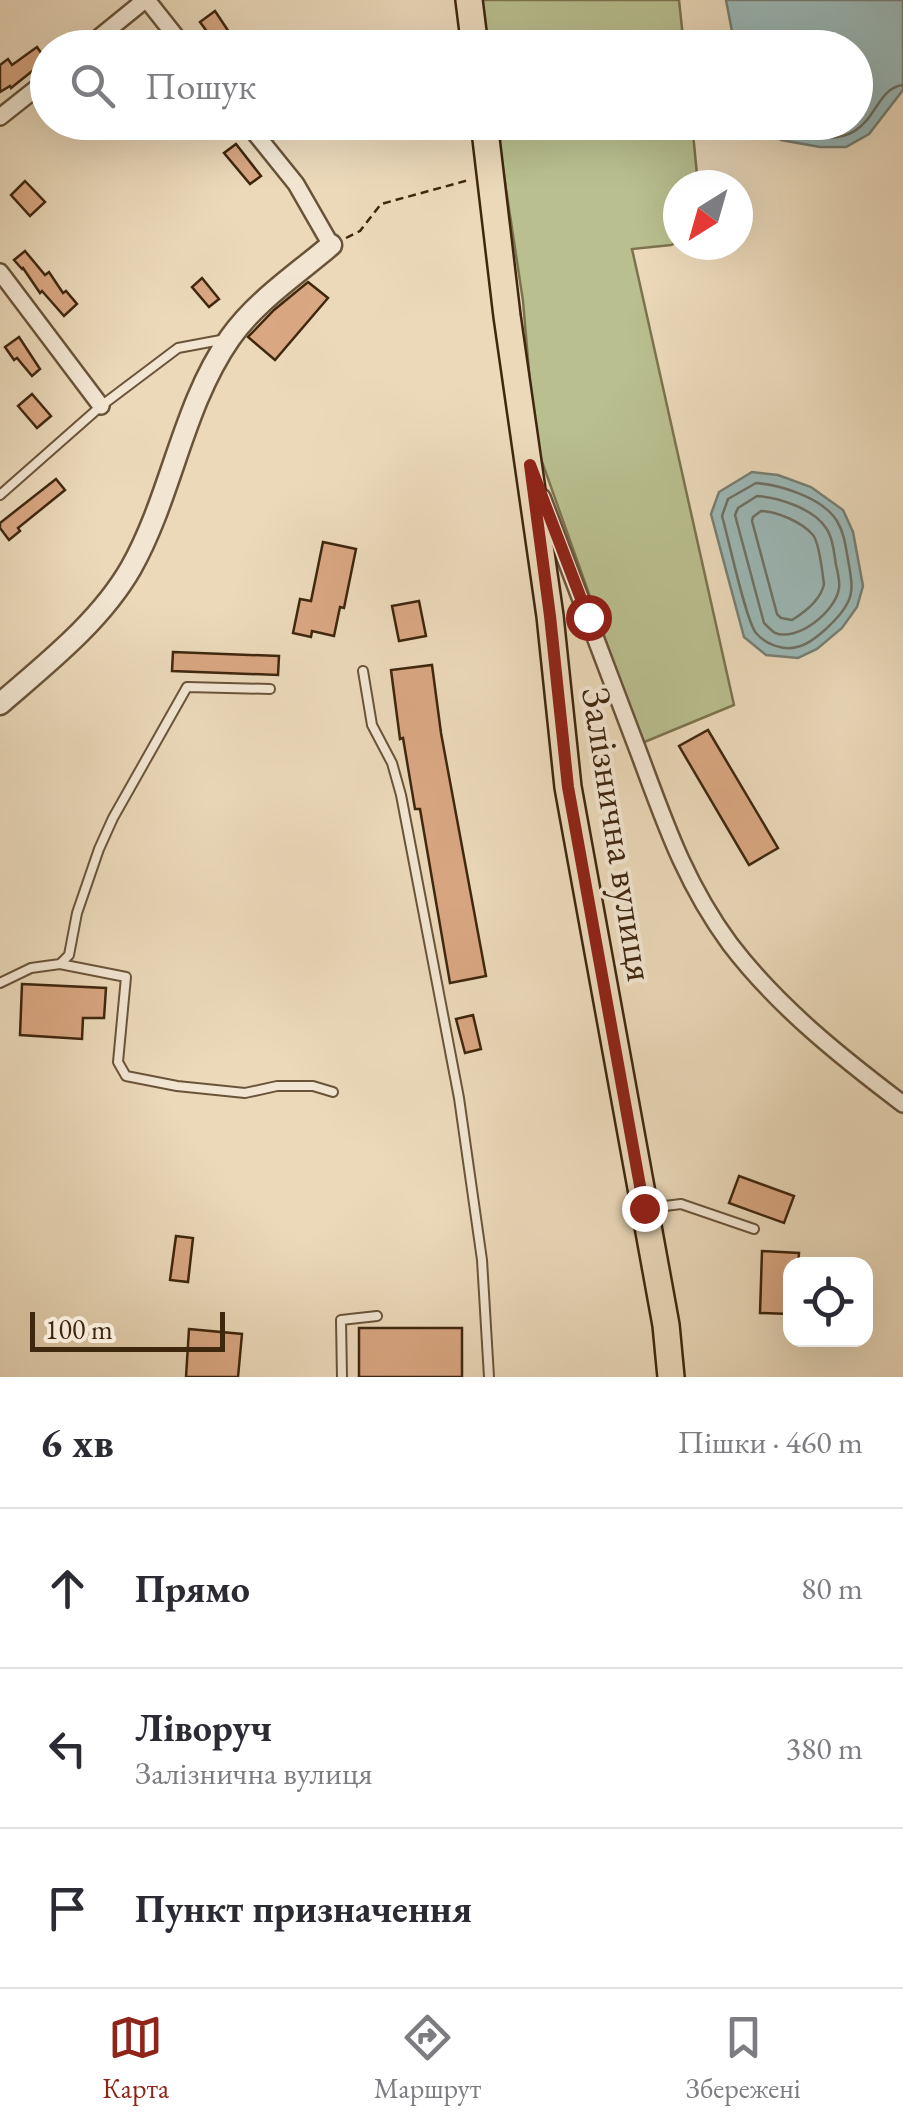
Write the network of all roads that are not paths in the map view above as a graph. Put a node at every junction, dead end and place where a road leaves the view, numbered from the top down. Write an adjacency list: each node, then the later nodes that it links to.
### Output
1 (146, 0): 3 (street); 4 (street)
2 (469, 0): 5 (main road)
3 (108, 30)
4 (171, 30)
5 (473, 30)
6 (30, 93): 7 (street)
7 (0, 117)
8 (261, 140): 10 (street)
9 (486, 140): 14 (main road, Залізнична вулиця)
10 (331, 246): 12 (street)
11 (0, 272): 13 (street)
12 (230, 338): 13 (lane); 18 (street)
13 (101, 406): 15 (lane)
14 (530, 465): 22 (street); 23 (main road, Залізнична вулиця)
15 (0, 495)
16 (363, 671): 27 (lane)
17 (270, 689): 19 (lane)
18 (0, 704)
19 (60, 964): 20 (lane); 21 (lane)
20 (0, 983)
21 (333, 1092)
22 (903, 1104)
23 (644, 1208): 24 (lane); 28 (main road, Залізнична вулиця)
24 (754, 1229)
25 (377, 1316): 26 (lane)
26 (342, 1377)
27 (489, 1377)
28 (671, 1377)

